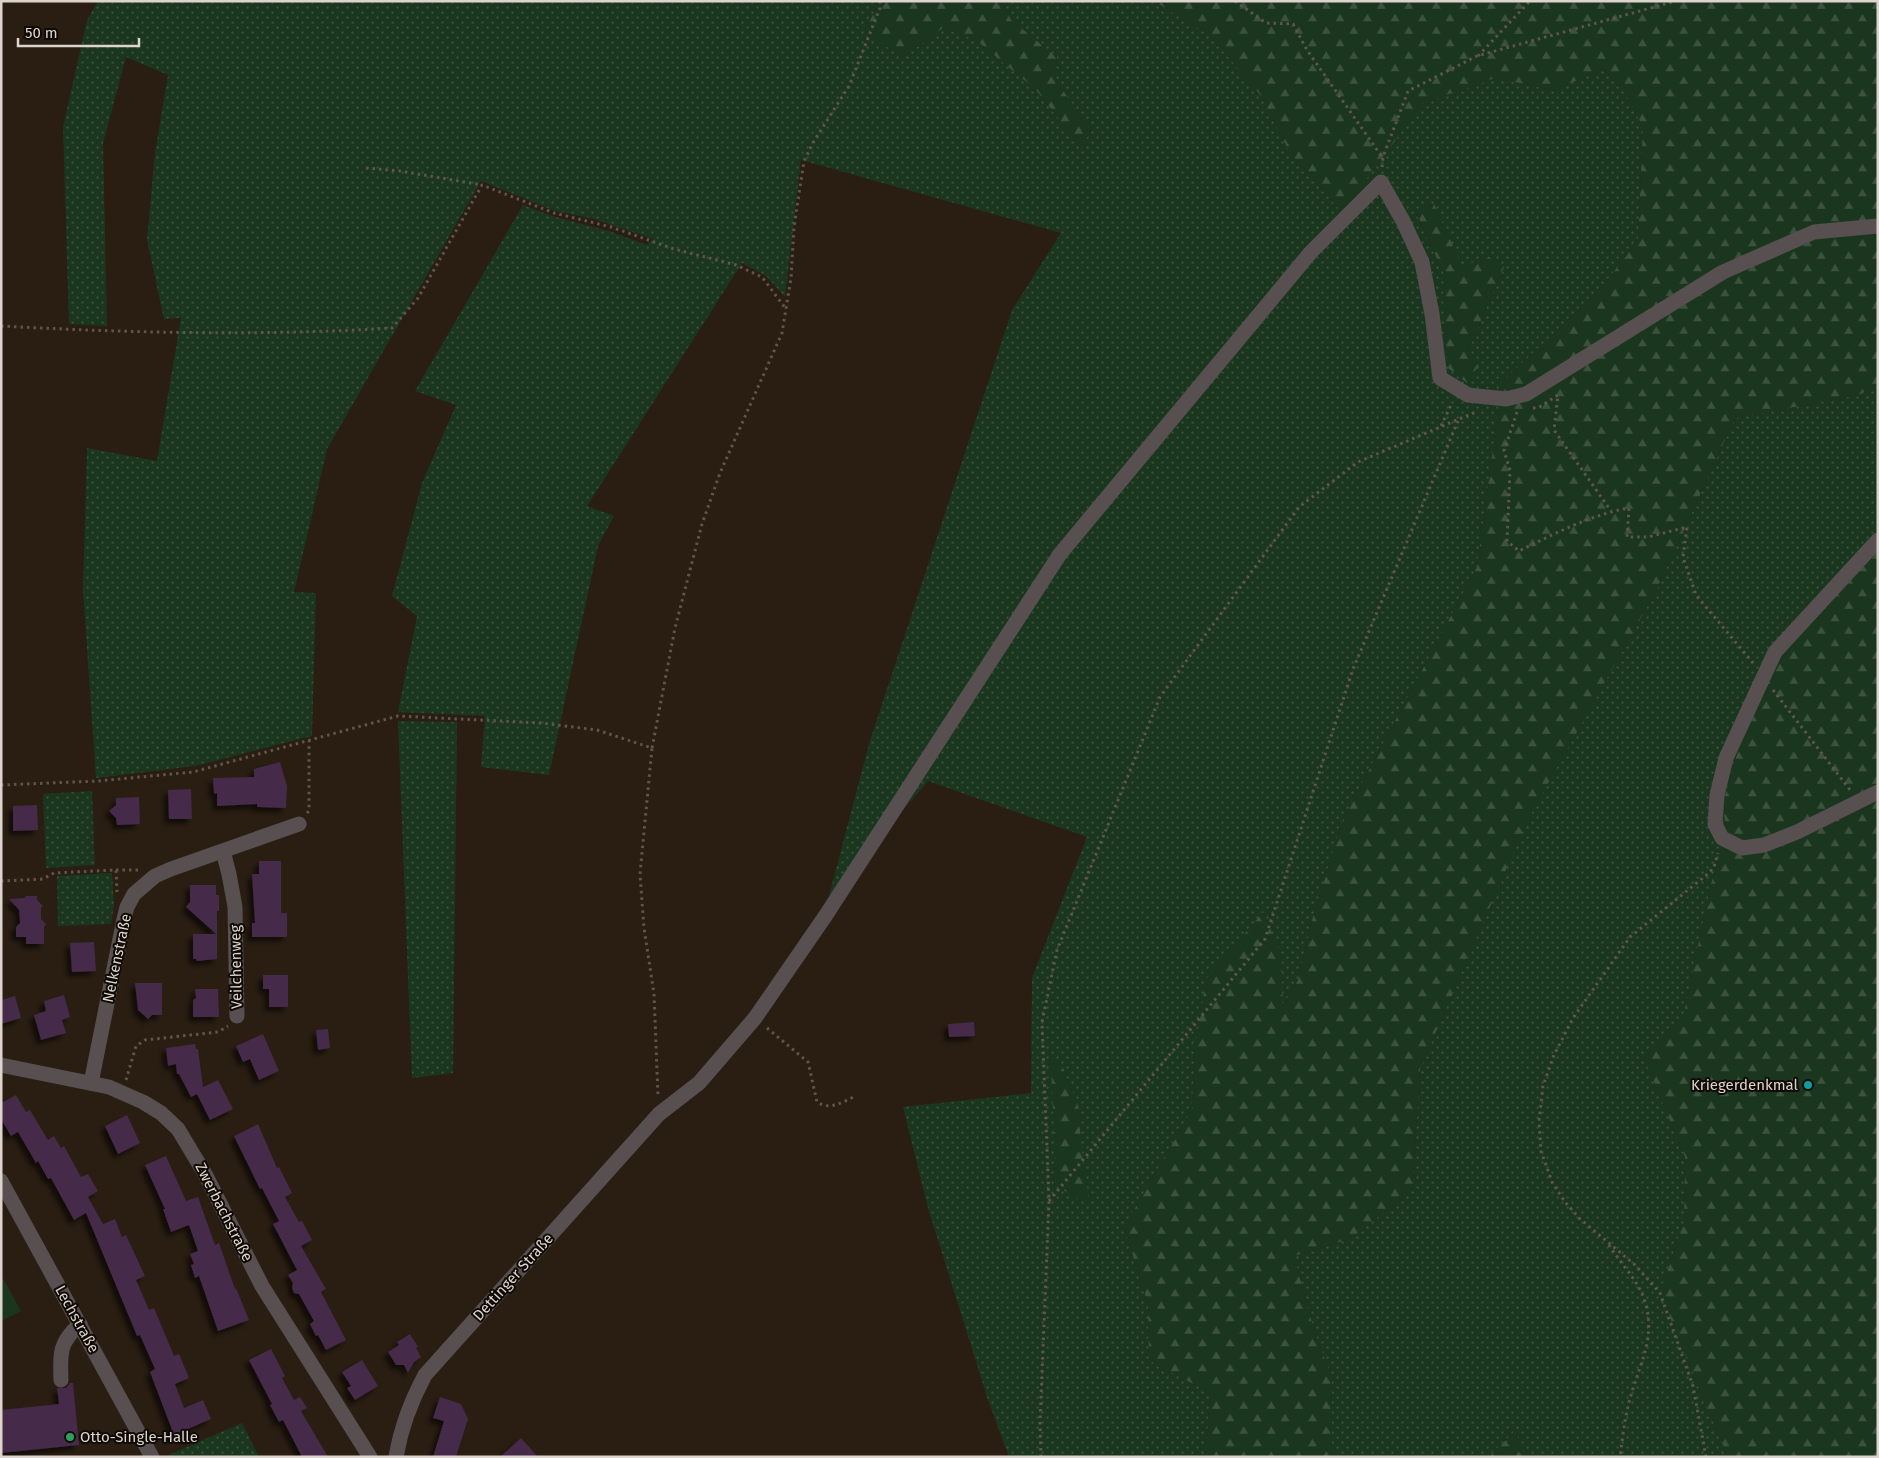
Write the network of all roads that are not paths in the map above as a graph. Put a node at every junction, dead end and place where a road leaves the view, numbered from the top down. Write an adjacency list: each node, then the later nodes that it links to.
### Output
1 (1878, 226): 14 (street, Dettinger Straße)
2 (1878, 540): 3 (street)
3 (1878, 792)
4 (299, 824): 5 (street, Nelkenstraße)
5 (223, 851): 6 (street, Veilchenweg); 8 (street, Nelkenstraße)
6 (237, 1016)
7 (1, 1065): 8 (street, Zwerbachstraße)
8 (91, 1083): 13 (street, Zwerbachstraße)
9 (1, 1181): 10 (street, Lechstraße)
10 (80, 1324): 11 (street); 12 (street, Lechstraße)
11 (61, 1380)
12 (152, 1457)
13 (370, 1457)
14 (396, 1457)

